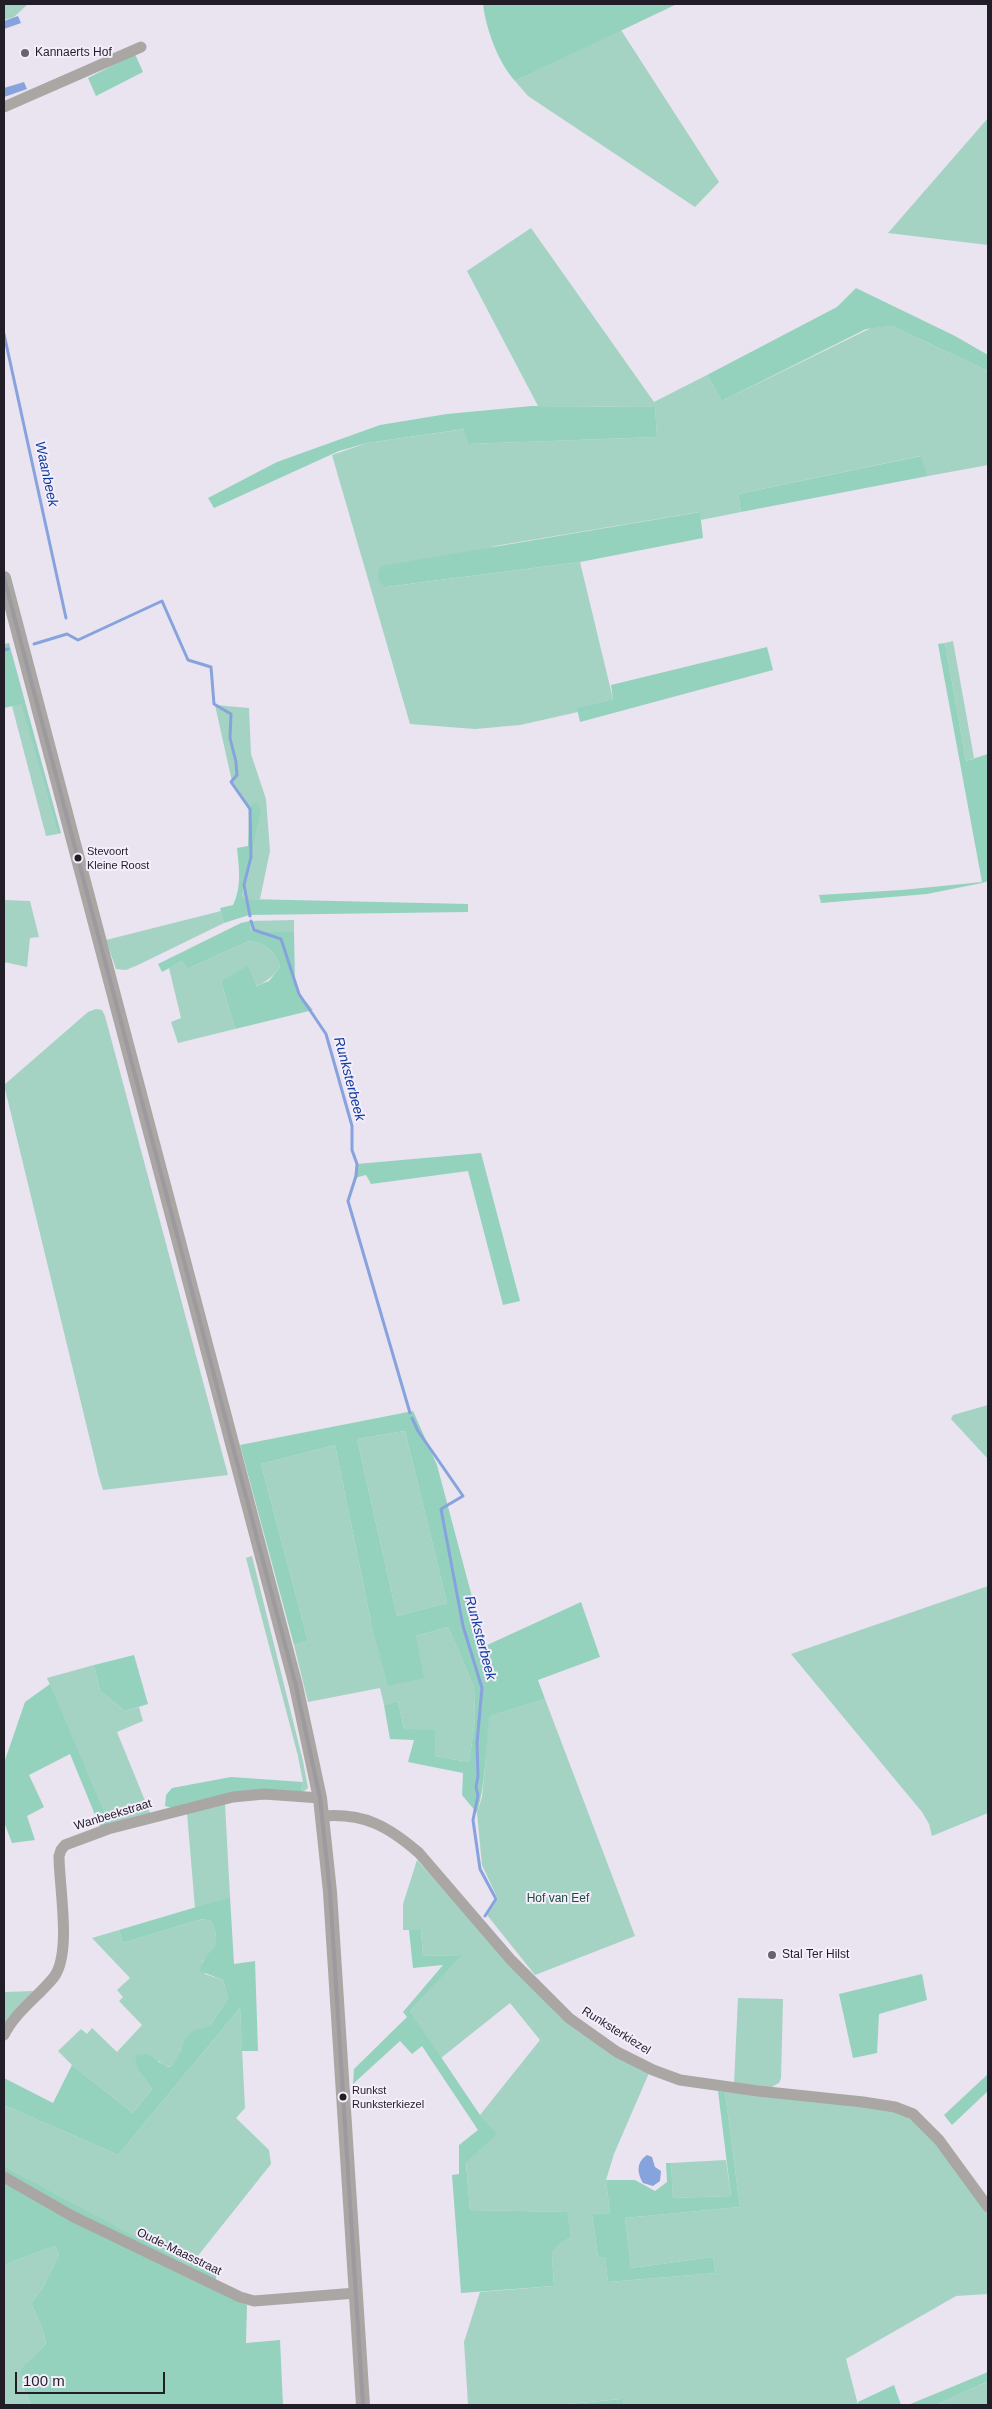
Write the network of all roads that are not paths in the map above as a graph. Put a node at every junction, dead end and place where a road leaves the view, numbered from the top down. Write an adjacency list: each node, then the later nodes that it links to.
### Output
1 (141, 47): 2 (street)
2 (4, 107)
3 (4, 578): 4 (street)
4 (320, 1798): 5 (street); 6 (street, Wanbeekstraat)
5 (323, 1816): 8 (street, Runksterkiezel); 9 (street)
6 (4, 2035)
7 (4, 2177): 9 (street, Oude-Maasstraat)
8 (988, 2207)
9 (356, 2293): 10 (street)
10 (363, 2405)

